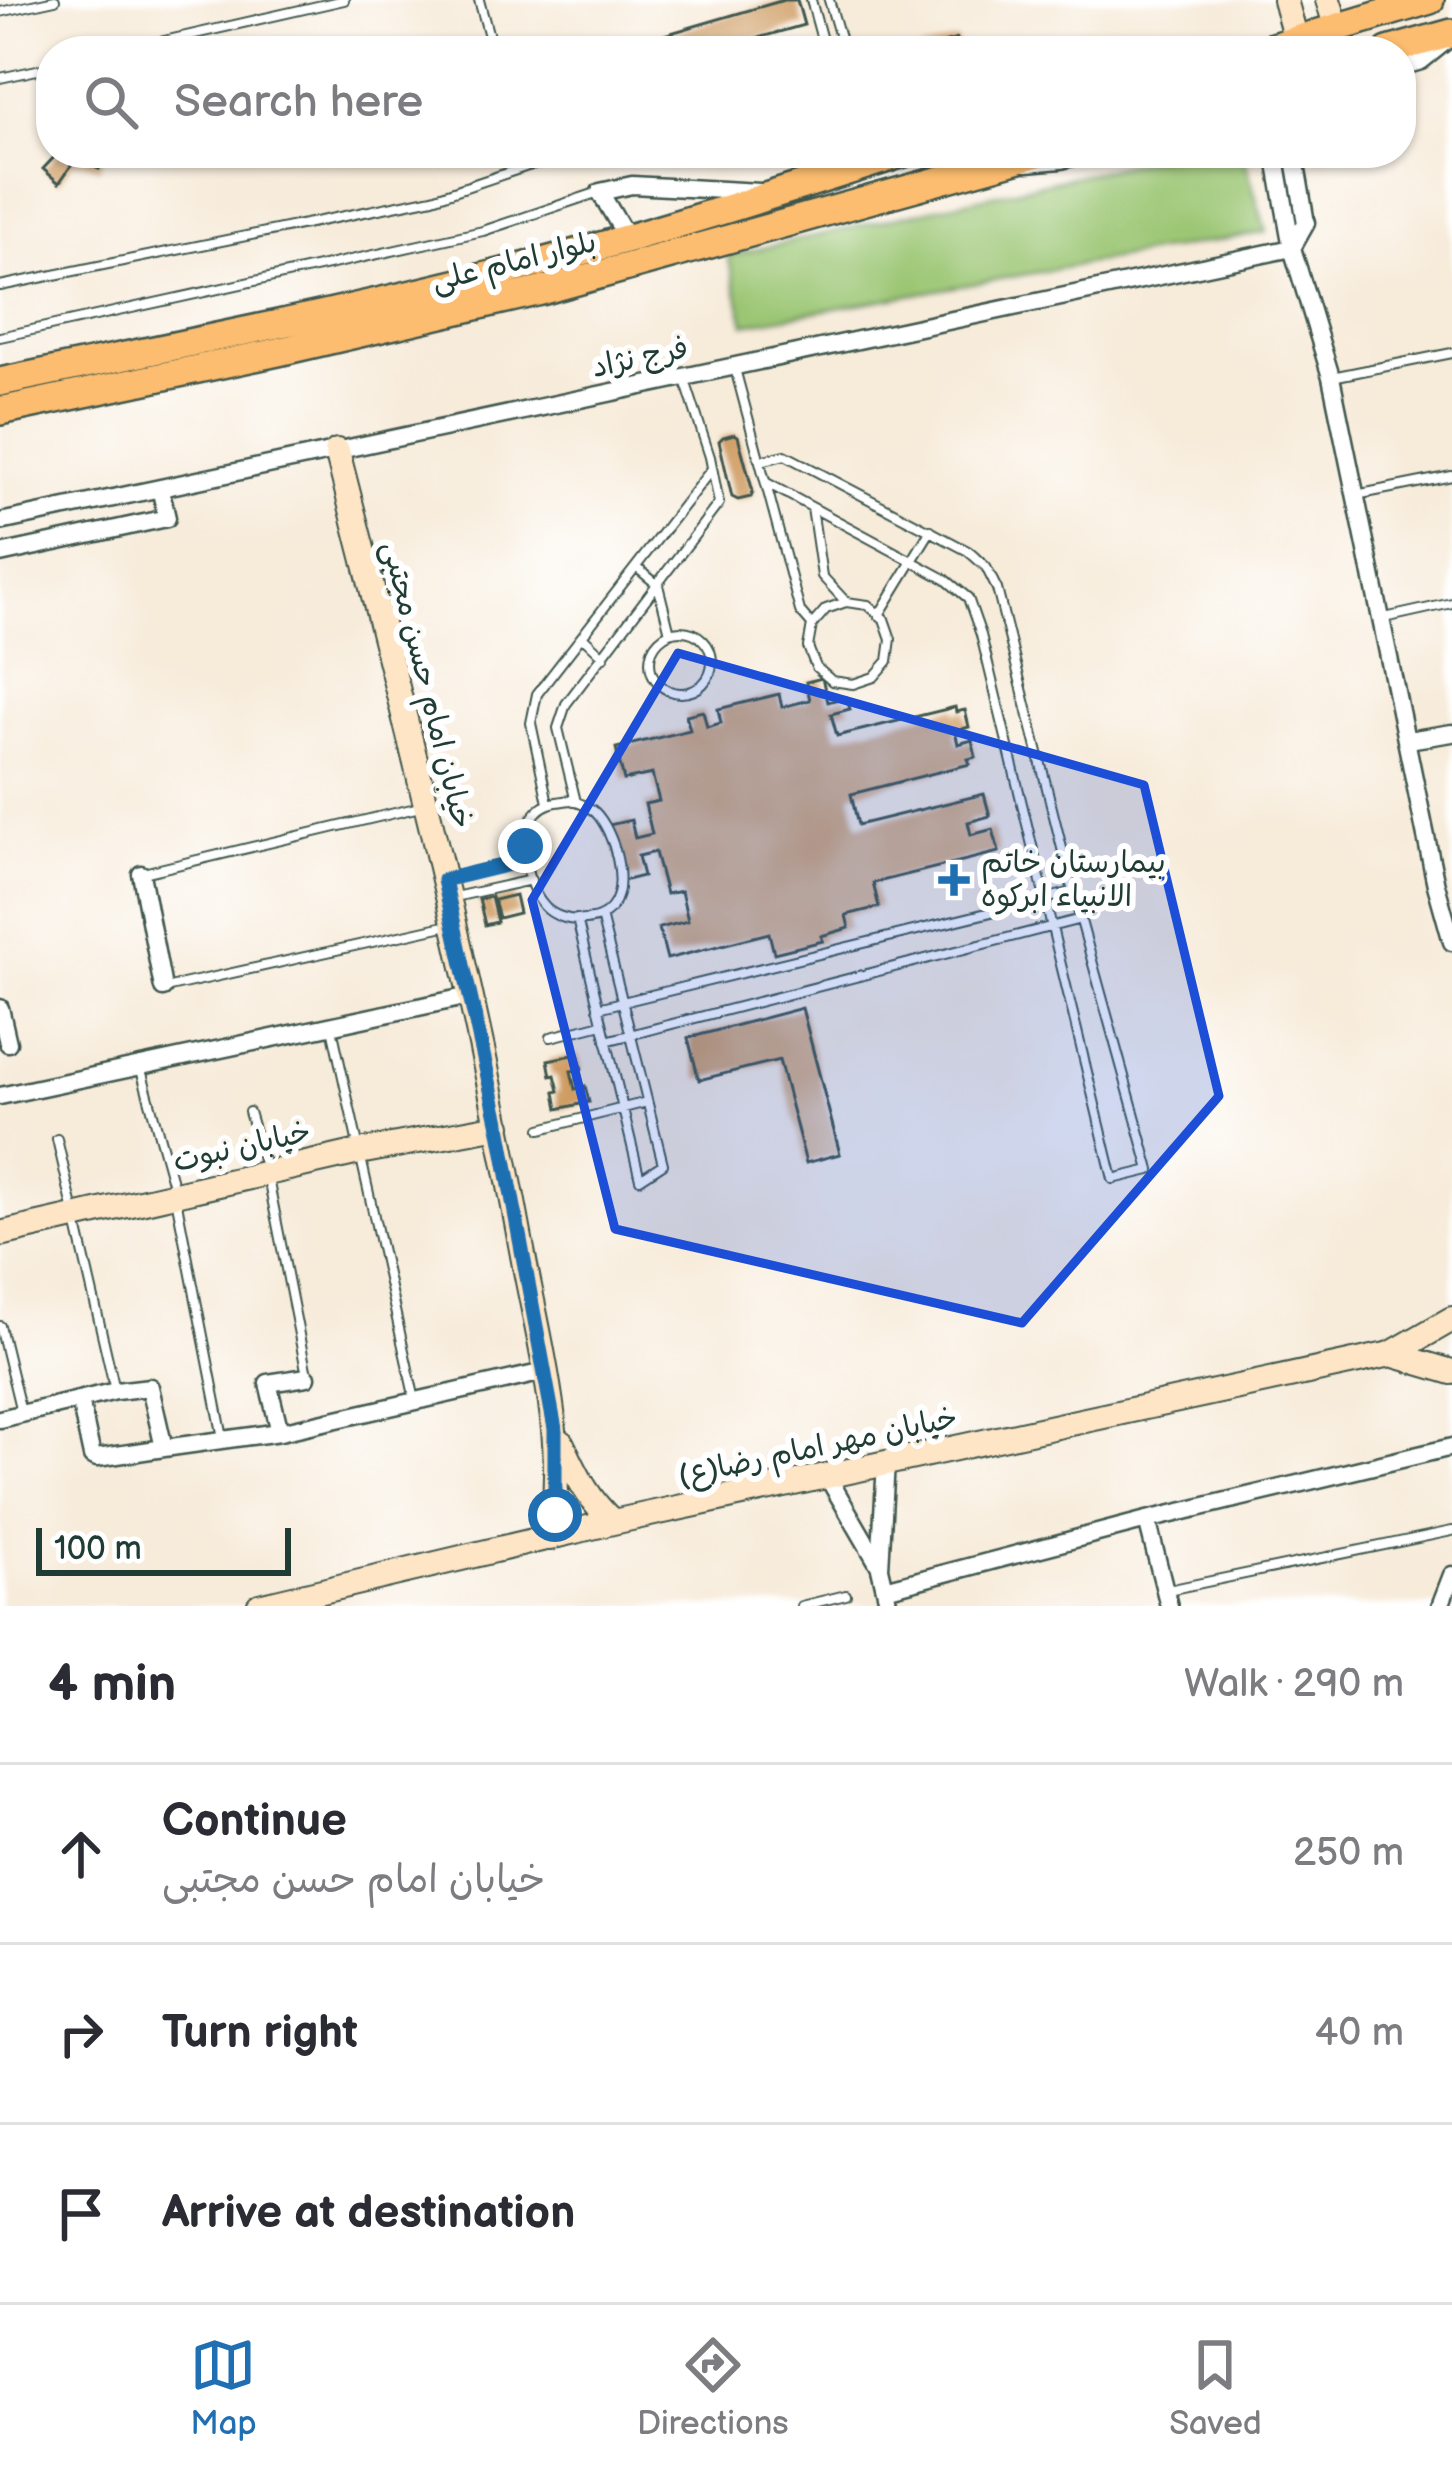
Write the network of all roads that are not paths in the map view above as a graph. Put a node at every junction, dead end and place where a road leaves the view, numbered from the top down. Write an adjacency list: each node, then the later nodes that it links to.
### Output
1 (55, 0): 9 (lane)
2 (344, 0): 12 (lane)
3 (478, 0): 13 (lane)
4 (811, 0): 14 (lane)
5 (829, 0): 15 (lane)
6 (1285, 0): 16 (street)
7 (1328, 0): 10 (street)
8 (1430, 0): 10 (main road)
9 (0, 12)
10 (1337, 28): 17 (main road)
11 (1452, 34): 18 (main road); 19 (street)
12 (186, 36)
13 (489, 36)
14 (820, 36)
15 (840, 36)
16 (1295, 36)
17 (1310, 36)
18 (1416, 44)
19 (1416, 63)
20 (36, 70): 21 (lane)
21 (0, 78)
22 (522, 168): 33 (lane)
23 (847, 168): 28 (main road, بلوار امام علی)
24 (985, 168): 31 (main road, بلوار امام علی)
25 (1278, 168): 32 (street)
26 (1297, 168): 32 (street)
27 (600, 192): 28 (street); 30 (street); 34 (lane)
28 (780, 193): 29 (main road, بلوار امام علی)
29 (695, 219): 30 (main road, بلوار امام علی); 31 (main road)
30 (626, 238): 39 (main road, بلوار امام علی)
31 (704, 248): 40 (main road, بلوار امام علی)
32 (1292, 248): 36 (street, فرج نژاد); 38 (street)
33 (0, 286)
34 (0, 337)
35 (1452, 352): 38 (lane)
36 (734, 365): 37 (street, فرج نژاد); 42 (lane)
37 (683, 376): 41 (street, فرج نژاد); 43 (lane)
38 (1330, 377): 47 (street)
39 (0, 382)
40 (0, 411)
41 (337, 451): 46 (street, فرج نژاد); 69 (street, خیابان امام حسن مجتبی)
42 (760, 461): 45 (lane); 51 (lane)
43 (712, 468): 55 (lane); 56 (lane)
44 (1452, 476): 47 (lane)
45 (767, 483): 48 (lane); 61 (lane)
46 (160, 488): 49 (street, فرج نژاد); 52 (street)
47 (1354, 496): 60 (street)
48 (812, 508): 54 (lane); 57 (lane)
49 (23, 517): 50 (street, فرج نژاد); 52 (street)
50 (0, 522)
51 (931, 530): 54 (lane); 74 (lane)
52 (30, 548): 53 (street)
53 (0, 554)
54 (912, 561): 59 (lane); 75 (lane)
55 (636, 567): 56 (lane); 63 (lane)
56 (658, 585): 62 (lane); 64 (lane)
57 (846, 602): 59 (lane); 61 (lane)
58 (1452, 603): 60 (lane)
59 (879, 615): 61 (lane)
60 (1379, 619): 66 (street)
61 (812, 626)
62 (670, 633): 62 (lane)
63 (582, 636): 64 (lane); 68 (lane)
64 (604, 657): 67 (lane)
65 (1452, 733): 66 (street)
66 (1408, 740): 73 (street)
67 (576, 802): 68 (lane); 77 (lane)
68 (548, 803): 70 (lane)
69 (428, 806): 71 (lane); 76 (street, خیابان امام حسن مجتبی)
70 (526, 860): 72 (lane); 76 (lane)
71 (141, 874): 82 (street)
72 (531, 880): 76 (lane); 78 (lane)
73 (1444, 884): 81 (street)
74 (1073, 892): 75 (lane); 79 (lane)
75 (1045, 899): 80 (lane); 84 (lane)
76 (449, 901): 82 (lane); 83 (street, خیابان امام حسن مجتبی)
77 (601, 916): 78 (lane); 84 (lane)
78 (577, 919): 86 (lane)
79 (1081, 919): 80 (lane); 80 (lane)
80 (1052, 926): 89 (lane)
81 (1452, 942)
82 (164, 988)
83 (470, 996): 88 (street); 98 (street, خیابان امام حسن مجتبی)
84 (622, 1003): 86 (lane); 89 (lane)
85 (0, 1008): 92 (street)
86 (598, 1008): 87 (lane)
87 (602, 1024): 90 (lane); 91 (lane)
88 (331, 1026): 93 (street); 101 (lane)
89 (630, 1035): 91 (lane); 95 (lane)
90 (551, 1037)
91 (606, 1041): 96 (lane)
92 (8, 1043)
93 (140, 1066): 94 (street); 103 (lane)
94 (0, 1096)
95 (647, 1102): 96 (lane); 96 (lane)
96 (622, 1108): 99 (lane)
97 (249, 1112): 102 (lane)
98 (499, 1126): 101 (street, خیابان نبوت); 109 (street, خیابان امام حسن مجتبی)
99 (541, 1129)
100 (57, 1139): 104 (lane)
101 (358, 1152): 102 (street, خیابان نبوت); 114 (lane)
102 (266, 1173): 103 (street, خیابان نبوت); 111 (lane)
103 (175, 1193): 104 (street, خیابان نبوت); 119 (lane)
104 (76, 1216): 105 (street, خیابان نبوت); 112 (lane)
105 (0, 1234)
106 (1452, 1319): 108 (street)
107 (0, 1326): 115 (lane)
108 (1391, 1354): 110 (street); 122 (street, خیابان مهر امام رضا(ع))
109 (544, 1372): 114 (street); 117 (street, خیابان امام حسن مجتبی)
110 (1452, 1372)
111 (308, 1377): 118 (street)
112 (116, 1391): 113 (street); 121 (street)
113 (80, 1401): 115 (street); 121 (street)
114 (415, 1401): 118 (street)
115 (22, 1414): 116 (street)
116 (0, 1418)
117 (555, 1429): 125 (street, خیابان امام حسن مجتبی); 127 (street, خیابان امام حسن مجتبی)
118 (280, 1432): 119 (street)
119 (223, 1439): 121 (street)
120 (1452, 1447): 124 (street)
121 (164, 1448)
122 (886, 1462): 123 (street, خیابان مهر امام رضا(ع)); 128 (street)
123 (827, 1476): 125 (street, خیابان مهر امام رضا(ع)); 128 (street)
124 (1148, 1520): 131 (street); 132 (street)
125 (613, 1522): 127 (street, خیابان مهر امام رضا(ع))
126 (1452, 1531): 132 (lane)
127 (550, 1538): 133 (street, خیابان مهر امام رضا(ع))
128 (880, 1568): 131 (street)
129 (1452, 1575): 135 (street)
130 (846, 1595): 134 (lane)
131 (887, 1598)
132 (1168, 1598)
133 (259, 1606)
134 (802, 1606)
135 (1440, 1606)

